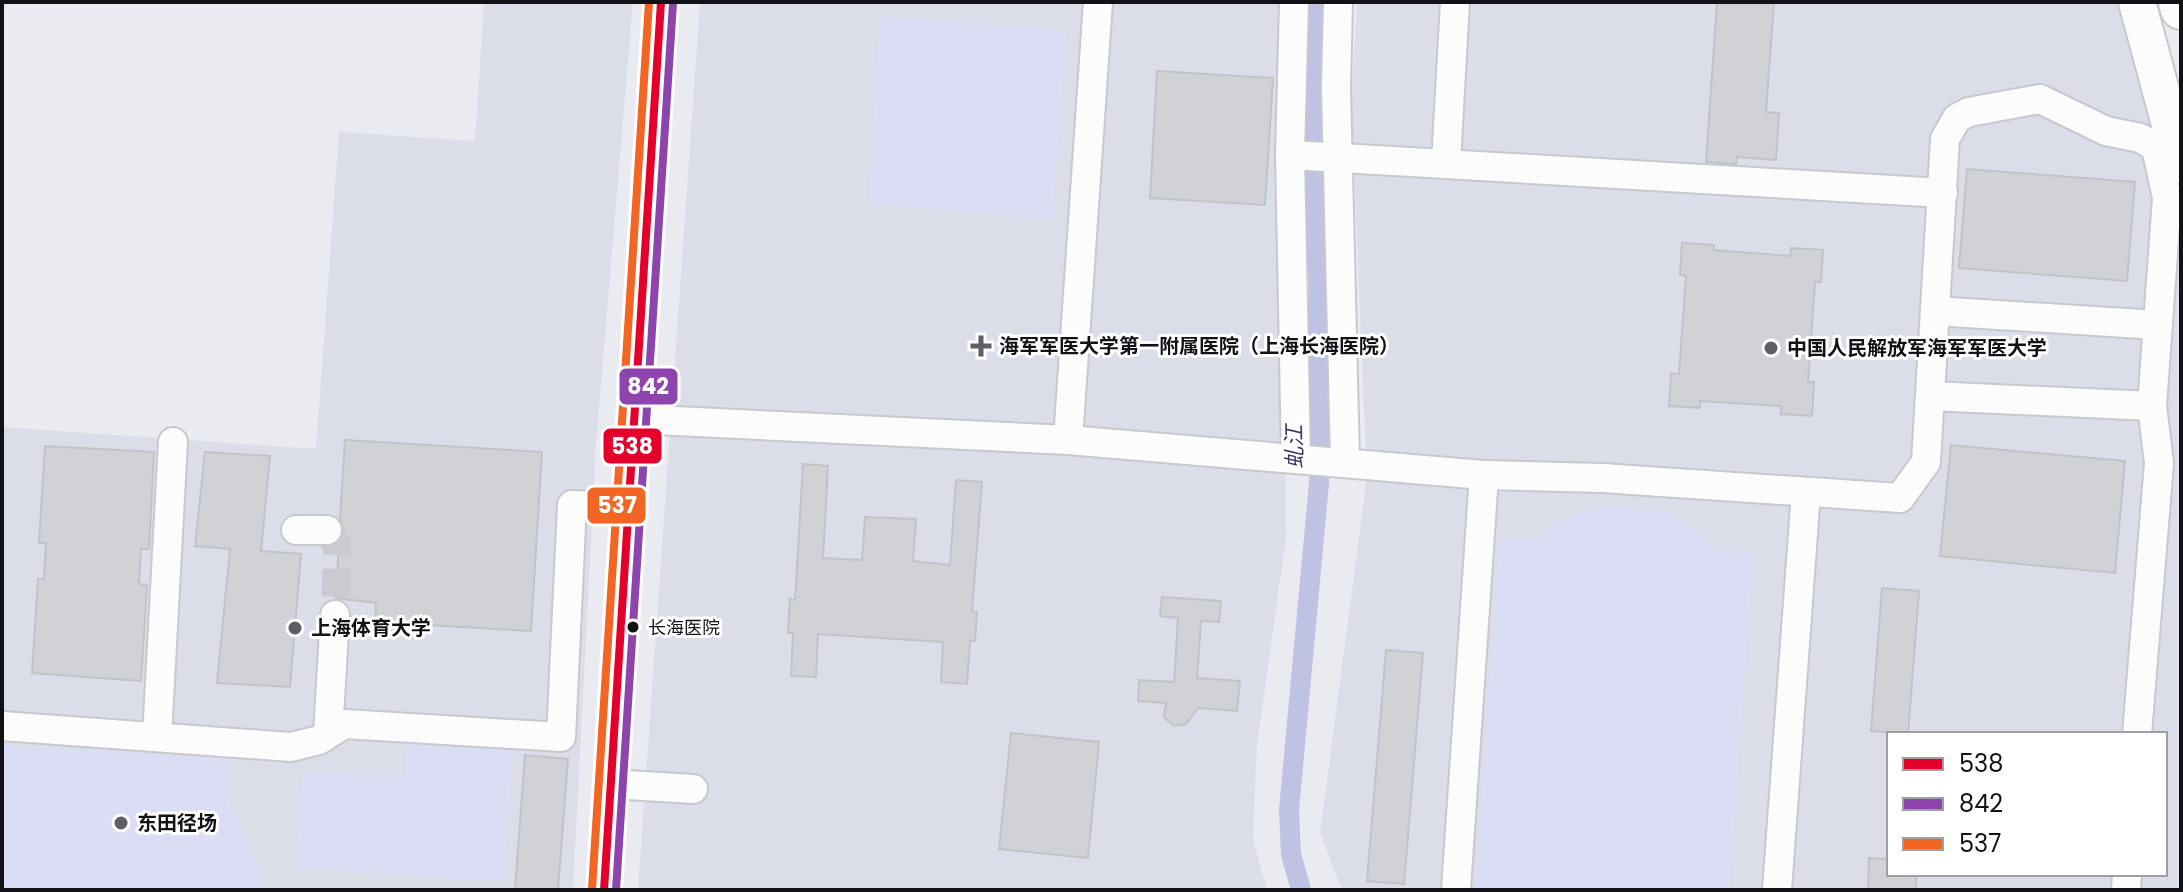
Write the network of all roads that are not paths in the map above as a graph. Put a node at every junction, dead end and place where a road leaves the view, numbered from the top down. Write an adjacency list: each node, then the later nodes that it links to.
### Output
1 (661, 2): 17 (street)
2 (1098, 2): 18 (street)
3 (1294, 2): 9 (street)
4 (1338, 2): 9 (street)
5 (1455, 2): 10 (street)
6 (2137, 2): 11 (main road)
7 (2179, 2): 8 (highway)
8 (2181, 9)
9 (1315, 155): 10 (street); 20 (street); 21 (street)
10 (1446, 162): 12 (street)
11 (2181, 165)
12 (1943, 193): 13 (street); 14 (street)
13 (1935, 311): 14 (street); 15 (street)
14 (2158, 325): 16 (street)
15 (1930, 396): 16 (street); 23 (street)
16 (2152, 406): 29 (street)
17 (634, 419): 18 (street); 24 (street)
18 (1068, 440): 20 (street)
19 (173, 442): 31 (street)
20 (1300, 458): 21 (street)
21 (1340, 460): 22 (street)
22 (1484, 475): 23 (street); 35 (street)
23 (1806, 492): 36 (street)
24 (627, 507): 30 (street); 32 (street)
25 (296, 530): 26 (street)
26 (327, 530)
27 (335, 615): 30 (street)
28 (2, 726): 31 (street)
29 (2137, 732)
30 (328, 733): 31 (street)
31 (157, 737)
32 (611, 784): 33 (street); 34 (street)
33 (693, 789)
34 (604, 890)
35 (1456, 890)
36 (1777, 890)

